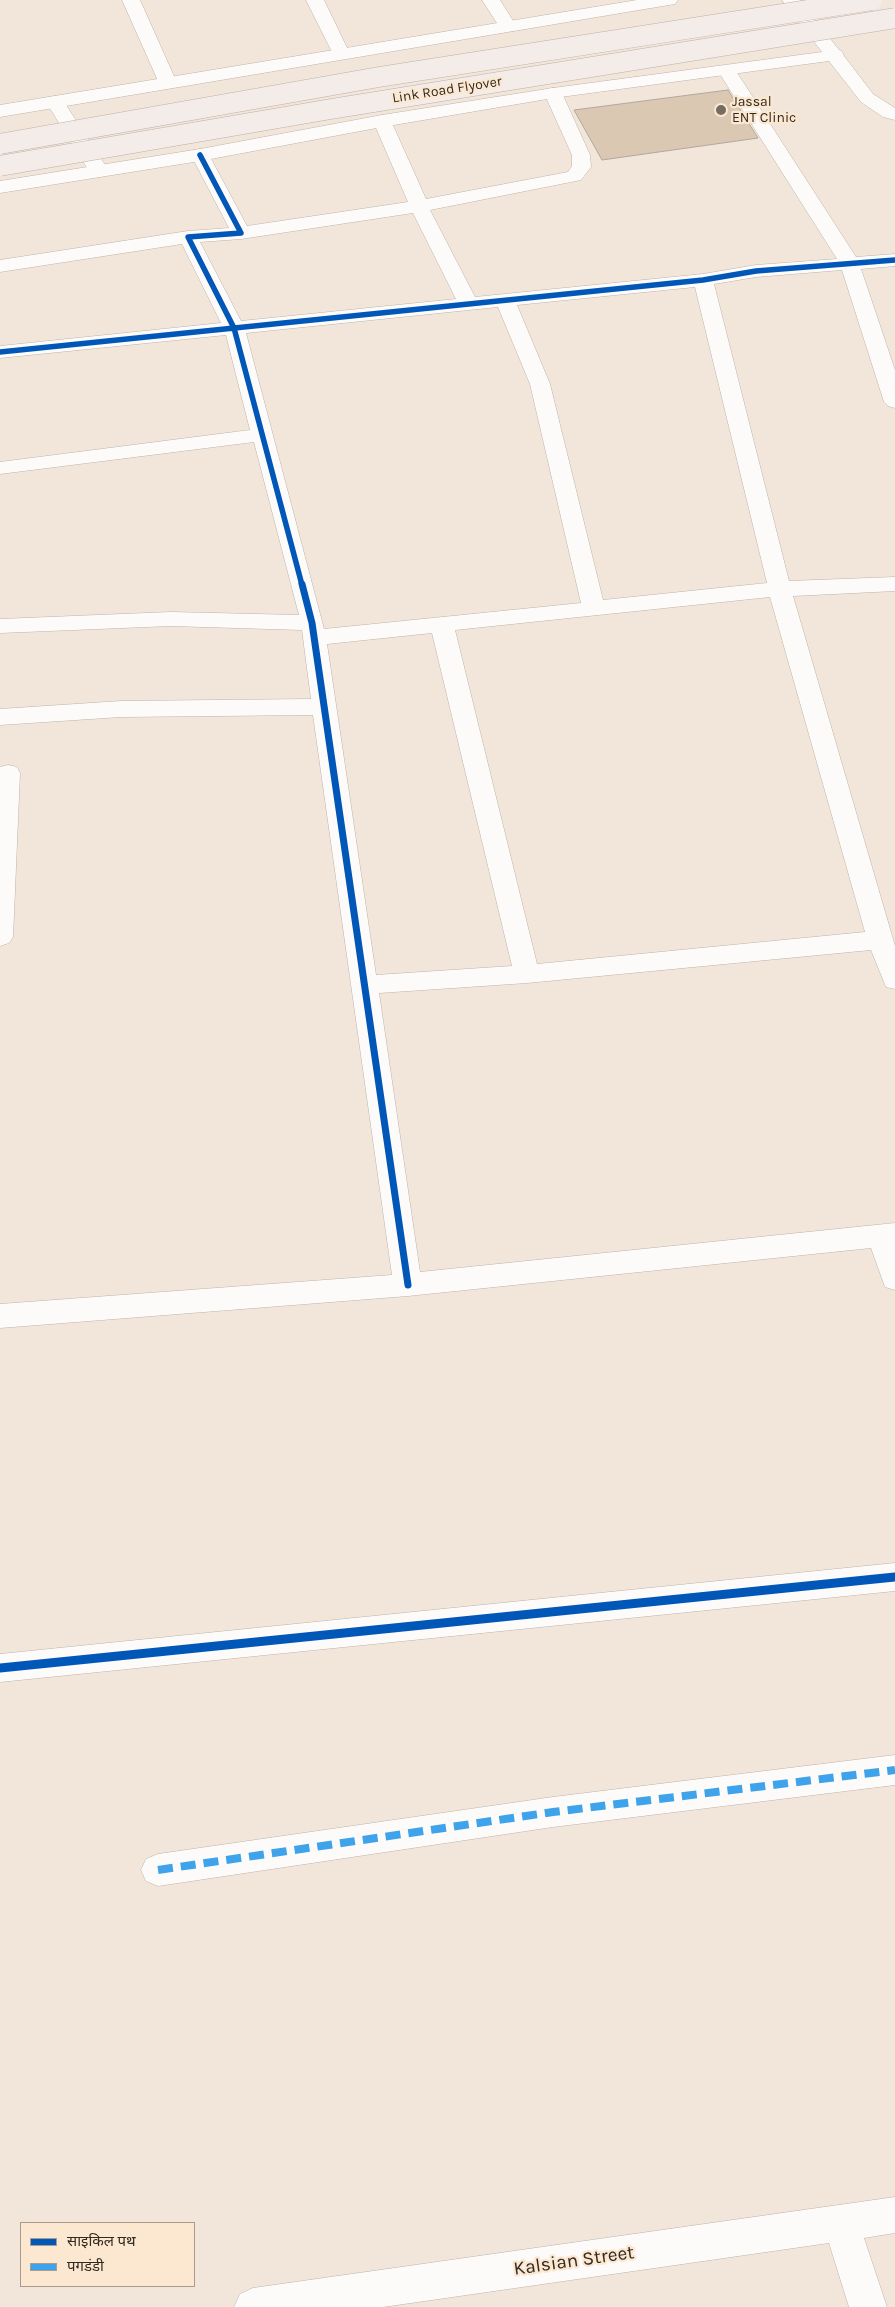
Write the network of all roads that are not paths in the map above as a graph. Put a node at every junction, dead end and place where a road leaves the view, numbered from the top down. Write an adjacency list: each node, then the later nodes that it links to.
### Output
1 (131, 0): 12 (street)
2 (314, 0): 9 (street)
3 (491, 0): 8 (street)
4 (669, 0): 8 (street)
5 (792, 0): 10 (street)
6 (872, 0): 18 (main road, Link Road Flyover, bridge)
7 (895, 18): 20 (main road, Link Road Flyover, bridge)
8 (508, 27): 9 (street)
9 (342, 54): 12 (street)
10 (836, 55): 11 (street); 16 (street)
11 (727, 70): 13 (street); 27 (street)
12 (168, 83): 14 (street)
13 (553, 93): 17 (street); 23 (street)
14 (55, 102): 15 (street); 21 (street)
15 (0, 111)
16 (895, 114)
17 (382, 121): 19 (street); 23 (street)
18 (0, 144)
19 (200, 155): 21 (street); 24 (street)
20 (0, 166)
21 (98, 171): 22 (street)
22 (0, 187)
23 (419, 206): 24 (street); 31 (street)
24 (241, 233): 25 (street)
25 (188, 237): 28 (street); 32 (street)
26 (895, 260): 27 (street)
27 (850, 264): 29 (street); 34 (street)
28 (0, 266)
29 (703, 280): 30 (street); 38 (street)
30 (505, 300): 31 (street); 39 (street)
31 (468, 304): 32 (street)
32 (234, 328): 33 (street); 35 (street)
33 (0, 352)
34 (895, 402)
35 (262, 435): 36 (street); 42 (street)
36 (0, 468)
37 (895, 584): 38 (street)
38 (780, 589): 39 (street); 47 (street)
39 (594, 609): 40 (street)
40 (442, 625): 42 (street); 48 (street)
41 (0, 626): 42 (street)
42 (313, 630): 43 (street)
43 (324, 707): 44 (street); 50 (street)
44 (0, 717)
45 (8, 772): 46 (street)
46 (0, 937)
47 (880, 940): 48 (street); 49 (street)
48 (527, 974): 50 (street)
49 (895, 980)
50 (364, 985): 53 (street)
51 (888, 1235): 52 (street); 53 (street)
52 (895, 1279)
53 (408, 1285): 54 (street)
54 (0, 1316)
55 (895, 1576): 56 (street)
56 (0, 1668)
57 (895, 1770): 58 (street)
58 (158, 1870)
59 (895, 2215): 60 (street, Kalsian Street)
60 (841, 2223): 61 (street, Kalsian Street); 62 (street)
61 (253, 2307)
62 (868, 2307)

